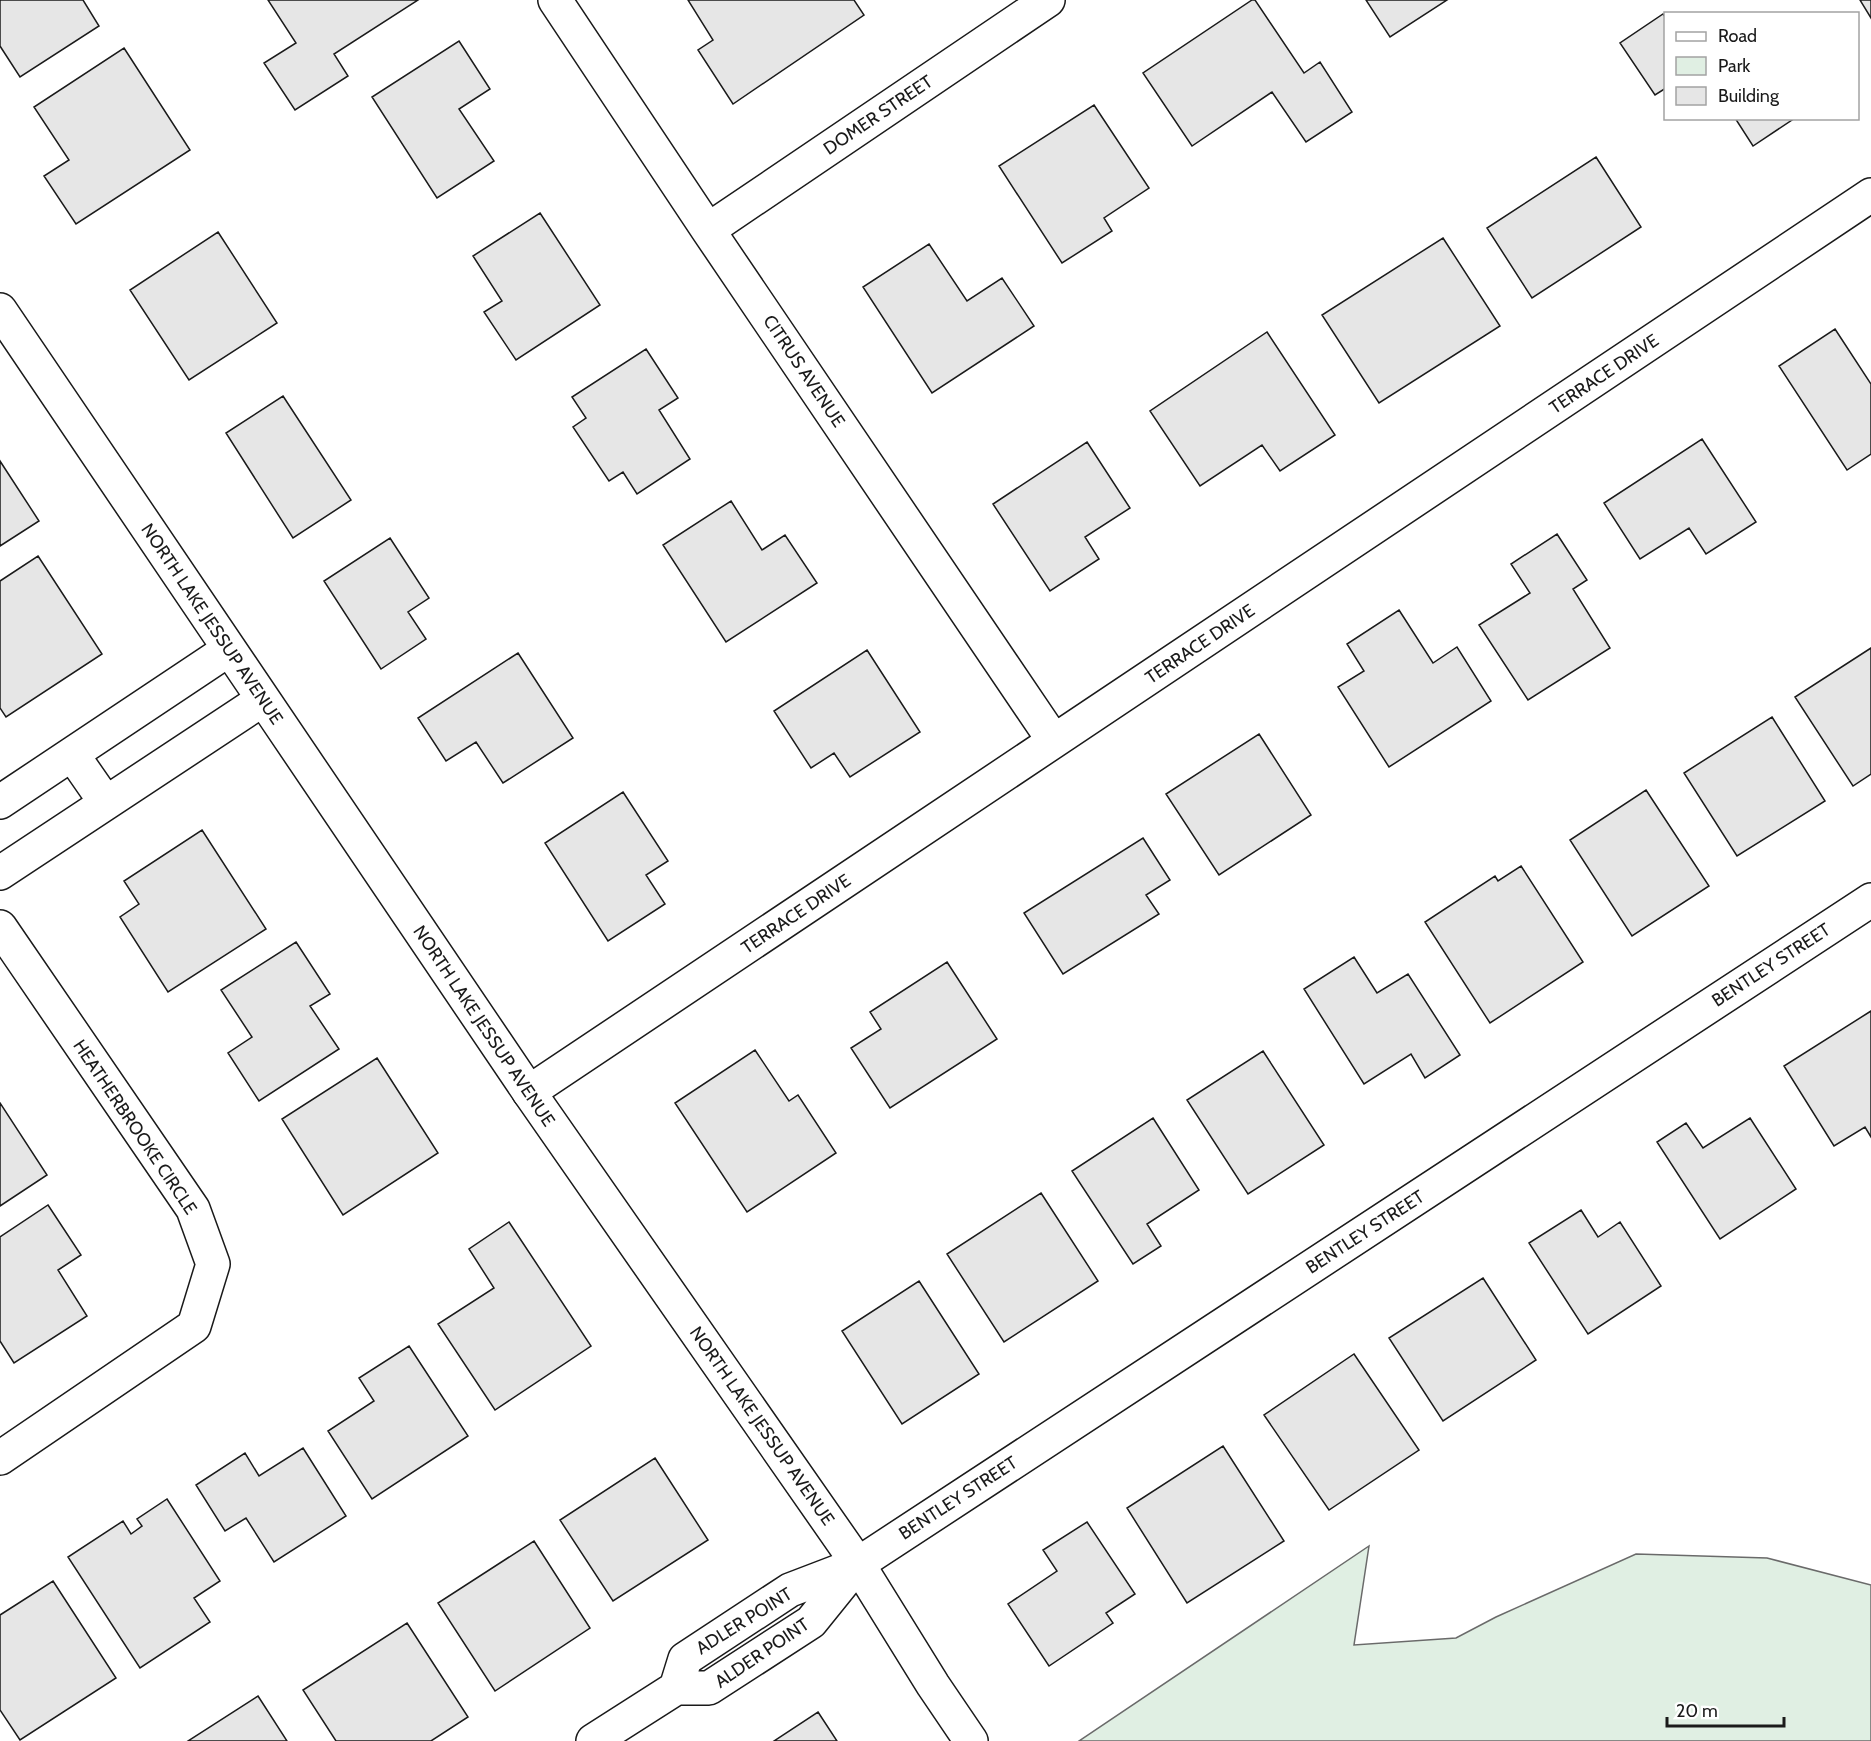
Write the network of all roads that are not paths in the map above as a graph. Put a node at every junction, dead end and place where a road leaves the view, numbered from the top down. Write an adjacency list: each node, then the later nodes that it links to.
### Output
1 (555, 0): 4 (street, CITRUS AVENUE)
2 (1048, 0): 4 (street, DOMER STREET)
3 (1871, 195): 8 (street, TERRACE DRIVE)
4 (708, 230): 8 (street, CITRUS AVENUE)
5 (0, 310): 6 (street, NORTH LAKE JESSUP AVENUE)
6 (228, 650): 7 (street, NORTH LAKE JESSUP AVENUE); 9 (street)
7 (262, 700): 11 (street); 15 (street, NORTH LAKE JESSUP AVENUE)
8 (1054, 741): 15 (street, TERRACE DRIVE)
9 (72, 754): 10 (street); 11 (street)
10 (0, 802)
11 (106, 803): 12 (street)
12 (0, 873)
13 (1871, 900): 17 (street, BENTLEY STREET)
14 (0, 927): 16 (street, HEATHERBROOKE CIRCLE)
15 (529, 1092): 17 (street, NORTH LAKE JESSUP AVENUE)
16 (0, 1458)
17 (858, 1564): 18 (street, ADLER POINT); 19 (street, NORTH LAKE JESSUP AVENUE)
18 (593, 1741)
19 (971, 1741)

